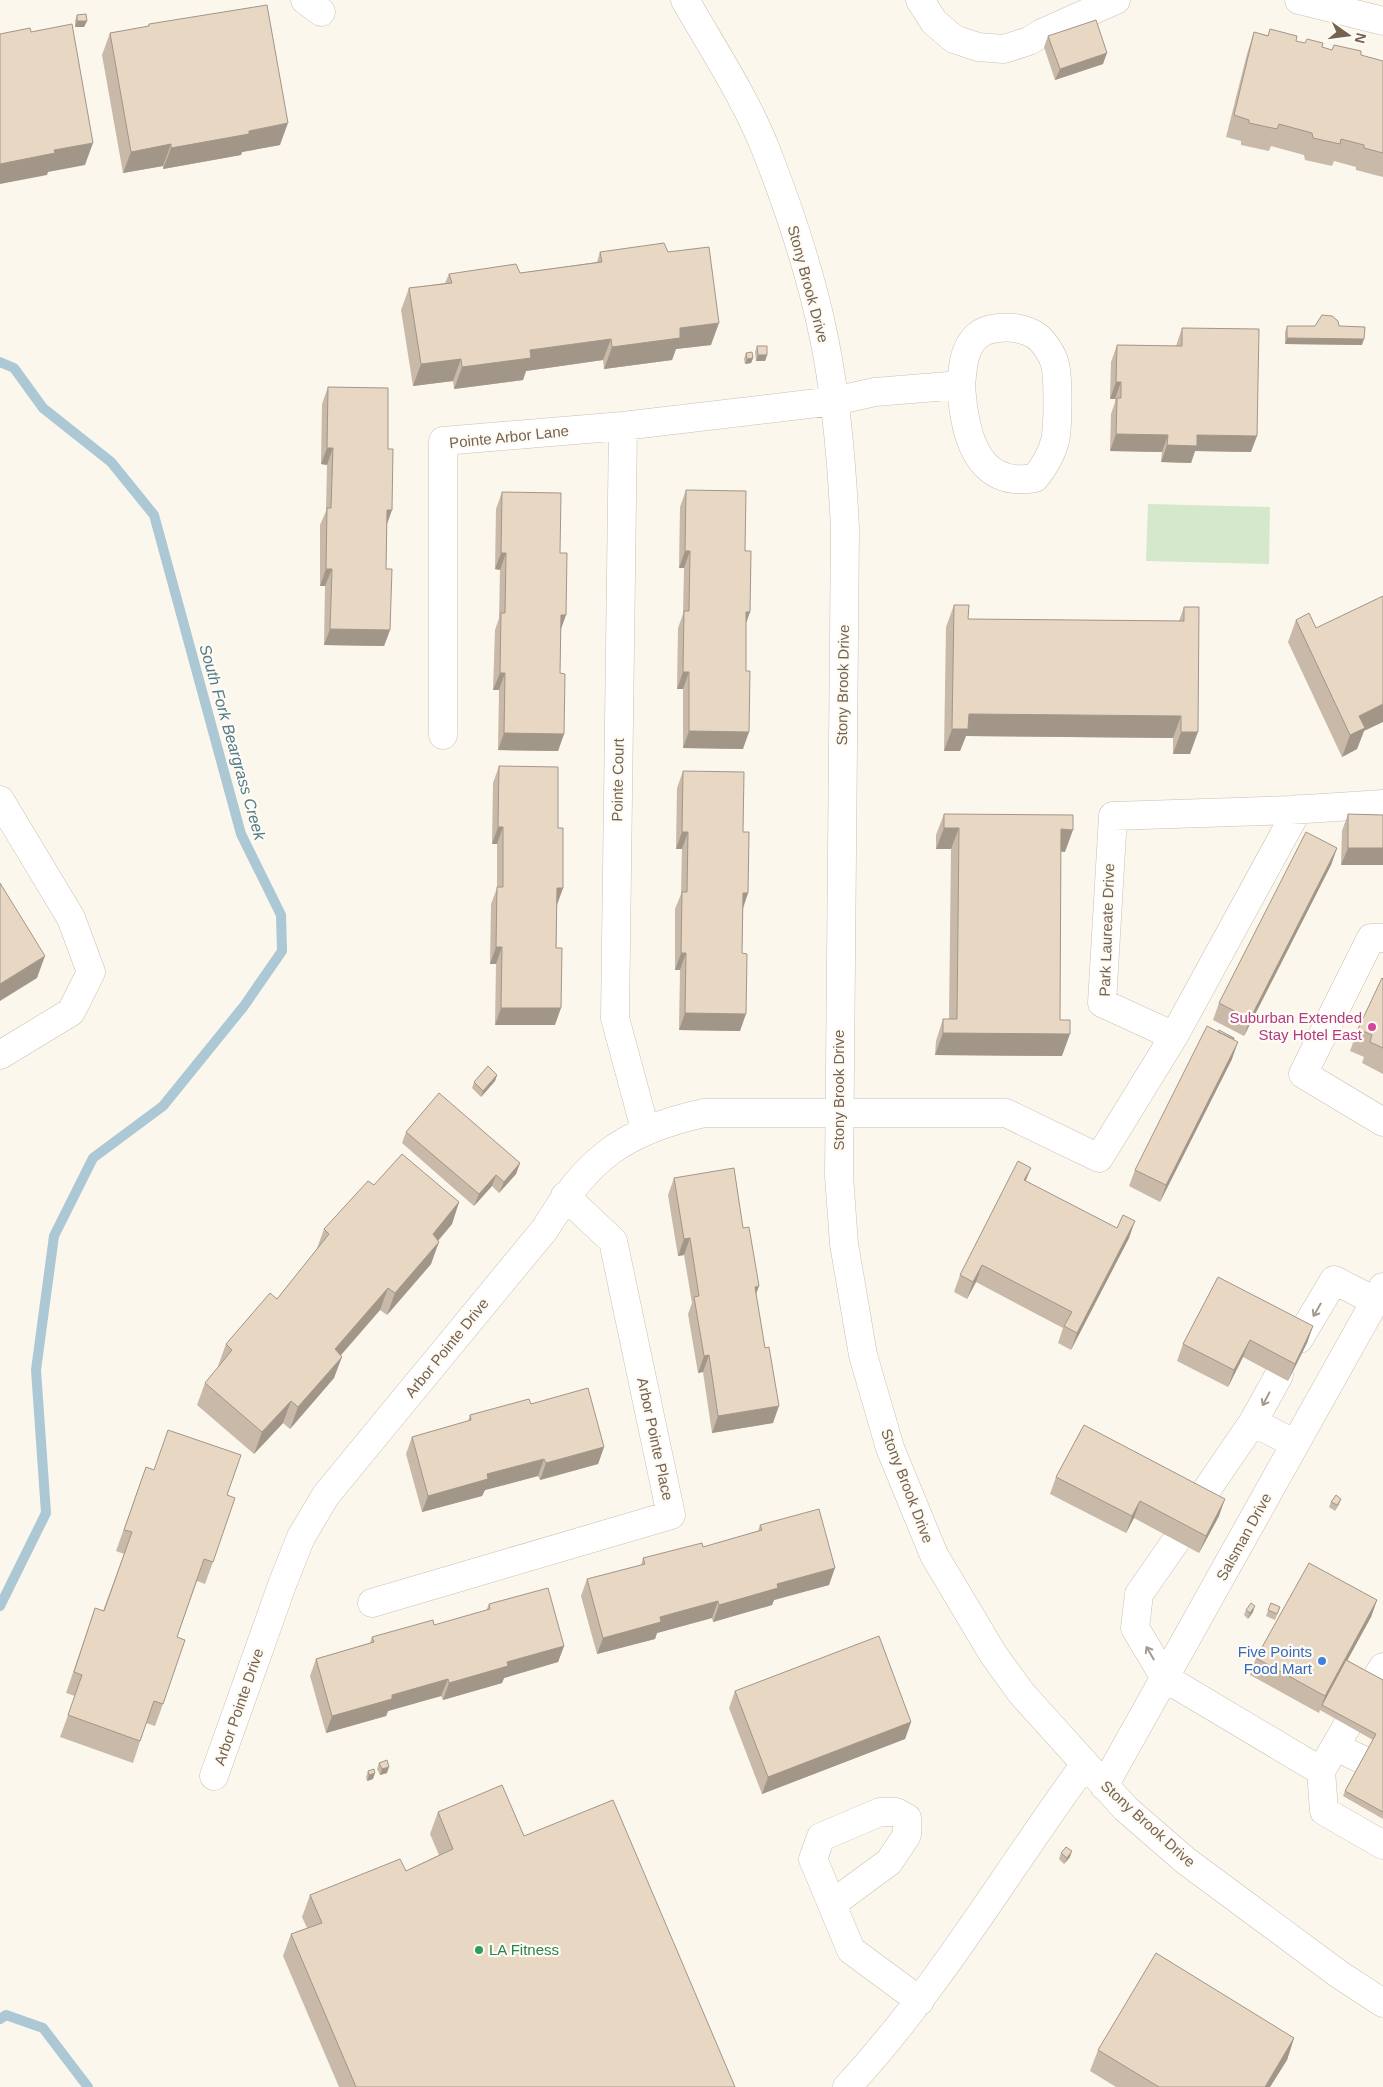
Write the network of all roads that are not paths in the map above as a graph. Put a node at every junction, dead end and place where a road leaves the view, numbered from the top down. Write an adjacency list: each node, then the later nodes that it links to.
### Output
1 (685, 0): 7 (street, Stony Brook Drive)
2 (920, 0): 3 (street)
3 (1116, 0)
4 (1299, 0): 5 (street)
5 (1383, 21)
6 (961, 385): 6 (street); 7 (street, Pointe Arbor Lane)
7 (834, 401): 8 (street, Pointe Arbor Lane); 16 (street, Stony Brook Drive)
8 (623, 426): 9 (street, Pointe Arbor Lane); 18 (street, Pointe Court)
9 (443, 735)
10 (0, 800): 15 (street)
11 (1383, 804): 12 (street, Park Laureate Drive)
12 (1298, 809): 14 (street); 14 (street, Park Laureate Drive)
13 (1383, 938): 17 (street)
14 (1174, 1036): 16 (street)
15 (0, 1055)
16 (838, 1112): 18 (street, Arbor Pointe Drive); 30 (street, Stony Brook Drive)
17 (1383, 1122)
18 (645, 1129): 19 (street, Arbor Pointe Drive)
19 (565, 1196): 27 (street, Arbor Pointe Place); 32 (street, Arbor Pointe Drive)
20 (1379, 1294): 21 (street, one-way to 21); 24 (street, Salsman Drive)
21 (1300, 1339)
22 (1278, 1375): 23 (street, one-way to 23)
23 (1253, 1422): 24 (street); 25 (street)
24 (1295, 1444): 28 (street, Salsman Drive)
25 (1197, 1504)
26 (1176, 1541): 28 (street, one-way to 26)
27 (372, 1604)
28 (1165, 1678): 31 (street); 33 (street, Salsman Drive)
29 (1363, 1760): 31 (street)
30 (1085, 1764): 33 (street, Stony Brook Drive); 36 (street)
31 (1321, 1771): 34 (street)
32 (214, 1776)
33 (1104, 1786): 37 (street, Stony Brook Drive)
34 (1383, 1845)
35 (832, 1904): 36 (street)
36 (920, 2001): 38 (street)
37 (1383, 2003)
38 (847, 2087)

